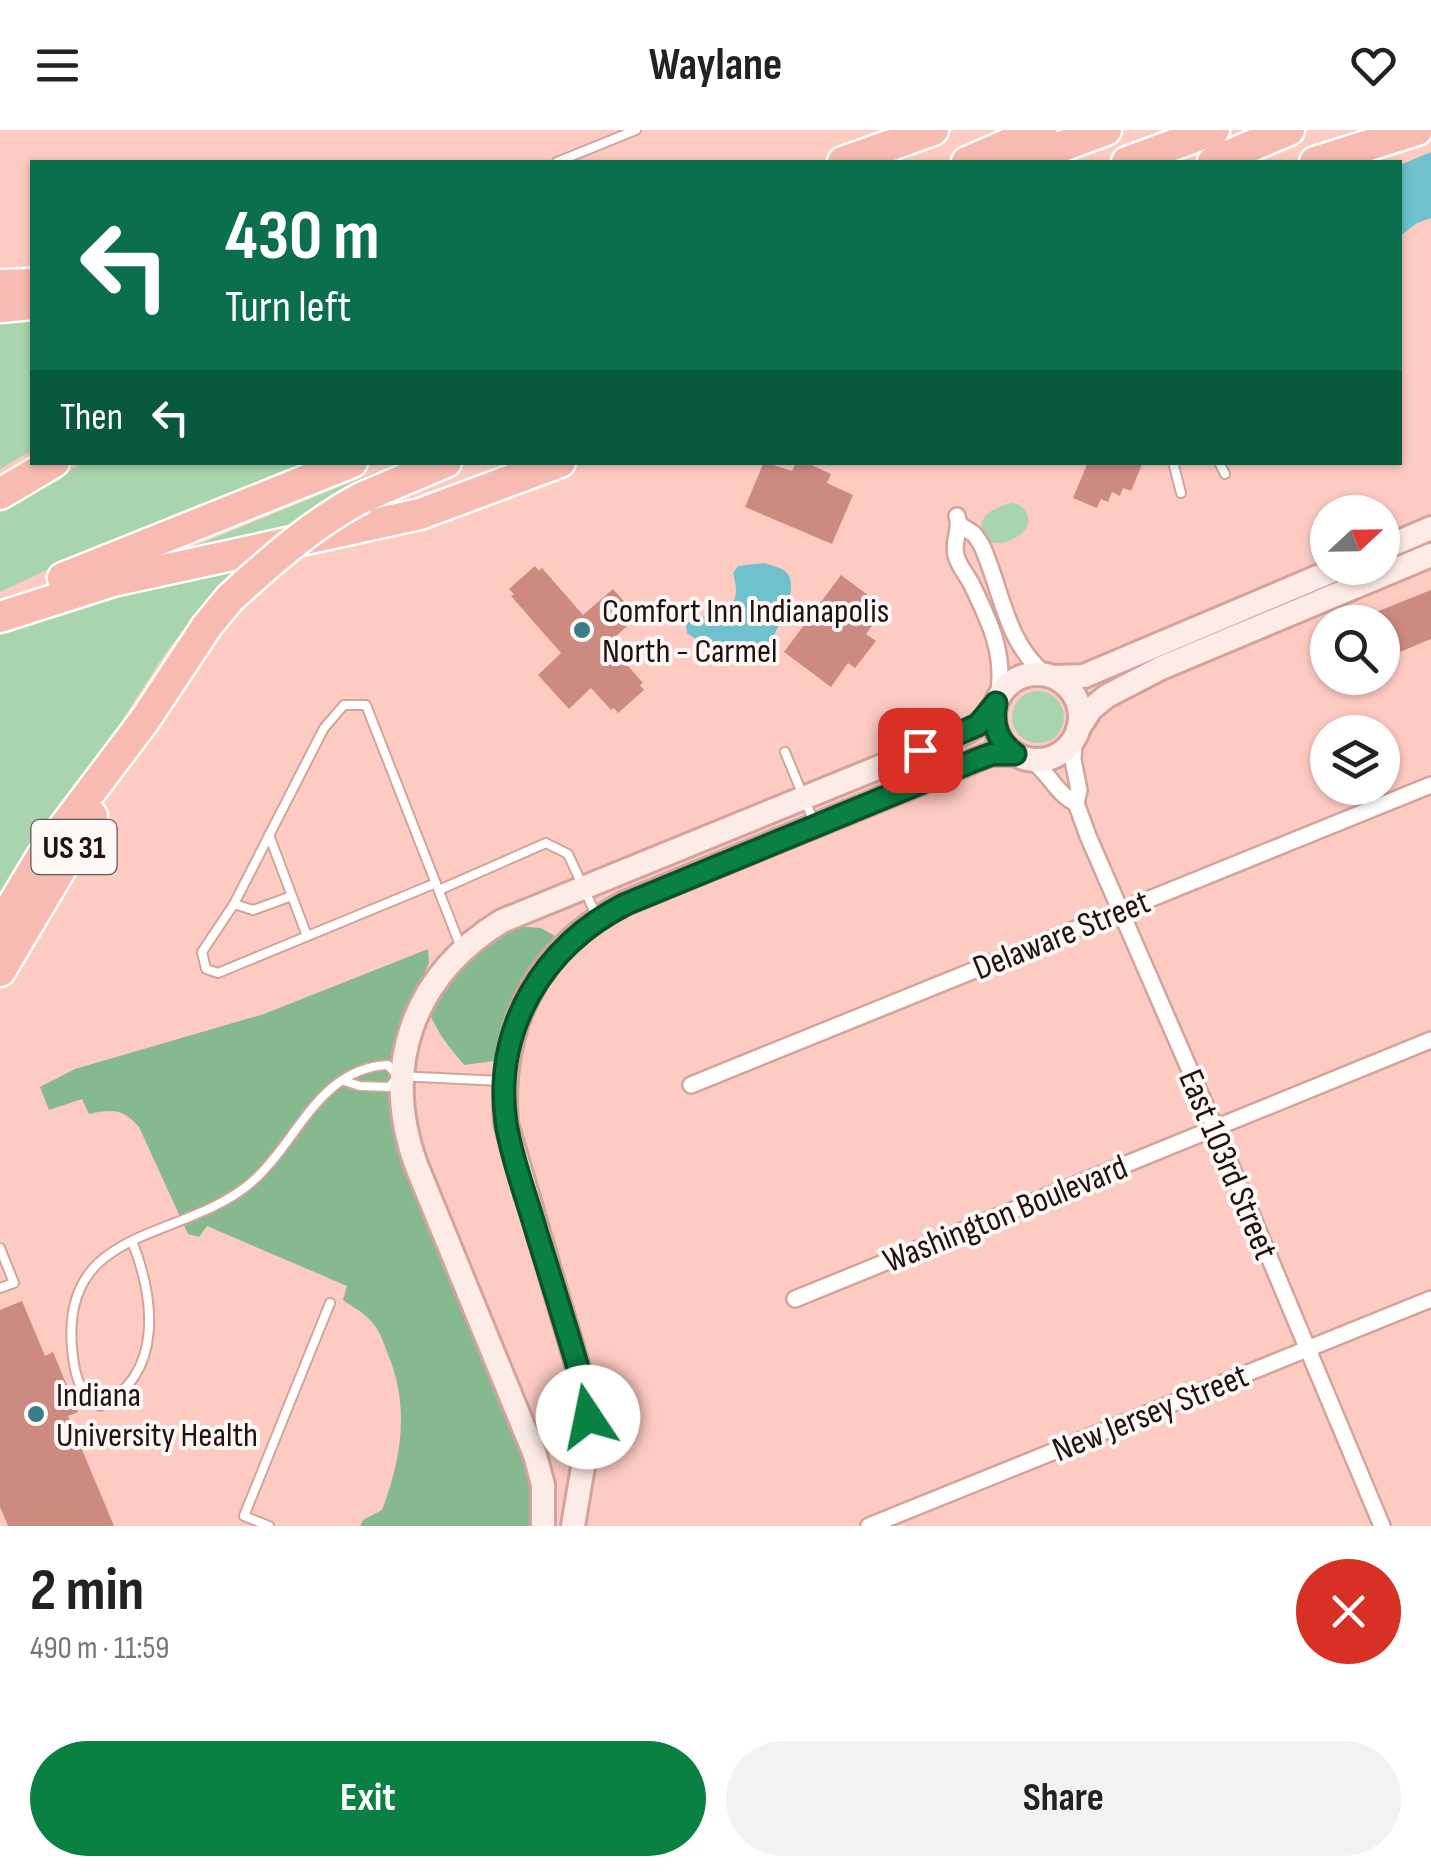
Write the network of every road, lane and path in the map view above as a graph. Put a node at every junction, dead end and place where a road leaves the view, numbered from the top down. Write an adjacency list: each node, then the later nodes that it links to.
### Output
1 (609, 130): 11 (lane)
2 (636, 130): 11 (lane)
3 (912, 130): 13 (highway)
4 (933, 130): 14 (highway)
5 (1041, 130): 15 (highway)
6 (1106, 130): 16 (highway)
7 (1214, 130): 17 (highway)
8 (1289, 130): 18 (highway)
9 (1417, 130): 19 (highway)
10 (1426, 130): 20 (highway)
11 (611, 141): 12 (lane)
12 (563, 160)
13 (839, 160)
14 (849, 160)
15 (973, 160)
16 (1024, 160)
17 (1132, 160)
18 (1218, 160)
19 (1320, 160)
20 (1347, 160)
21 (30, 284): 22 (highway)
22 (0, 285)
23 (30, 304): 24 (highway)
24 (0, 307)
25 (49, 465): 33 (highway)
26 (345, 465): 38 (highway)
27 (439, 465): 42 (highway, US 31, bridge)
28 (552, 465): 39 (highway)
29 (1174, 465): 32 (lane)
30 (1220, 465): 31 (lane)
31 (1225, 474)
32 (1181, 493)
33 (0, 494)
34 (1431, 528): 35 (main road)
35 (1400, 541)
36 (1431, 554): 43 (main road)
37 (1310, 580): 40 (main road)
38 (0, 604)
39 (0, 617)
40 (1050, 676): 41 (main road); 41 (street); 43 (main road)
41 (997, 700): 45 (main road); 47 (main road)
42 (144, 721): 57 (highway); 60 (highway, US 31)
43 (1076, 734): 45 (main road); 48 (street, East 103rd Street)
44 (785, 752): 47 (lane)
45 (1022, 756): 48 (street, East 103rd Street); 49 (main road)
46 (1431, 785): 55 (street, Delaware Street)
47 (804, 796): 49 (lane); 52 (main road)
48 (1076, 803): 55 (street, East 103rd Street)
49 (816, 825): 56 (main road)
50 (269, 835): 51 (lane); 53 (lane); 54 (lane)
51 (438, 887): 52 (lane); 58 (lane); 59 (lane)
52 (583, 887): 56 (lane); 59 (main road)
53 (292, 896): 54 (lane); 58 (lane)
54 (234, 904): 58 (lane)
55 (1120, 910): 65 (street, Delaware Street); 66 (street, East 103rd Street)
56 (598, 920): 64 (main road)
57 (0, 926)
58 (307, 936)
59 (462, 950): 62 (main road)
60 (0, 971)
61 (1431, 1040): 66 (street, Washington Boulevard)
62 (400, 1076): 63 (lane); 63 (lane); 64 (lane); 75 (main road)
63 (344, 1082): 67 (lane)
64 (505, 1082): 76 (main road)
65 (691, 1085)
66 (1215, 1128): 70 (street, Washington Boulevard); 73 (street, East 103rd Street)
67 (132, 1241): 67 (lane)
68 (0, 1248): 69 (lane)
69 (0, 1288)
70 (795, 1299)
71 (1431, 1299): 73 (street, New Jersey Street)
72 (330, 1304): 74 (lane)
73 (1306, 1349): 77 (street, New Jersey Street); 78 (street, East 103rd Street)
74 (270, 1526)
75 (543, 1526)
76 (573, 1526)
77 (869, 1526)
78 (1382, 1526)

